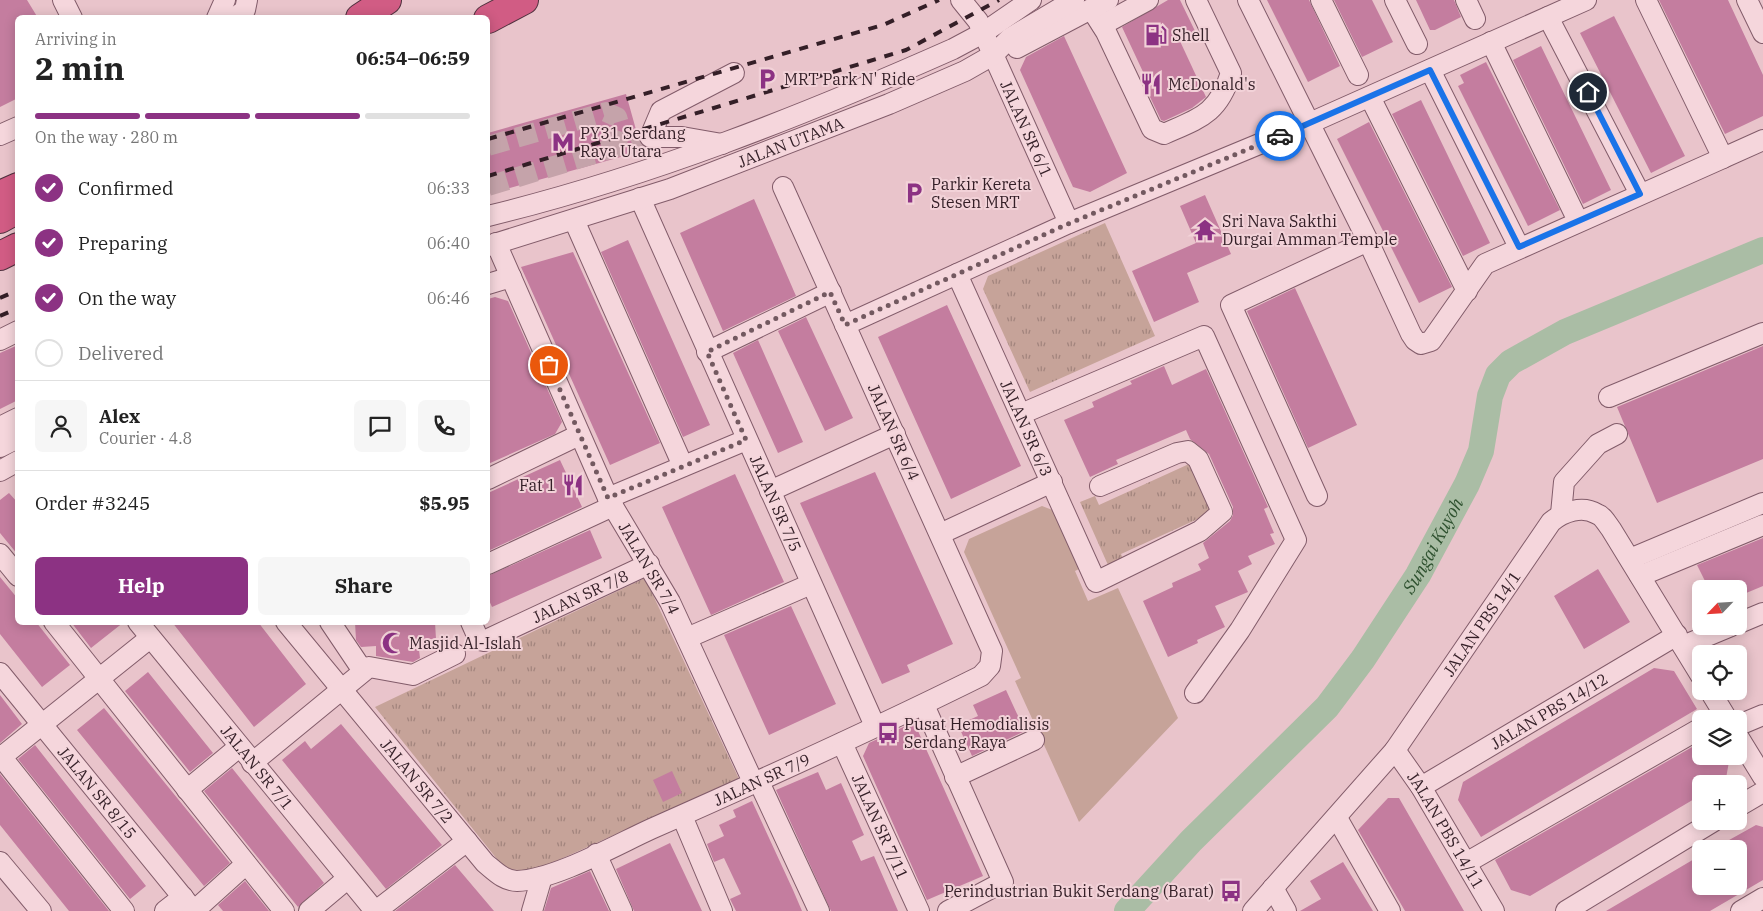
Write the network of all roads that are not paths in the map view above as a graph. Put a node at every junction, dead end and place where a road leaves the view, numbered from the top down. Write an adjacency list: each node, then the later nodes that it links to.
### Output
1 (64, 0): 19 (street)
2 (225, 0): 20 (street)
3 (247, 0): 21 (street)
4 (387, 0): 22 (highway)
5 (524, 0): 23 (highway)
6 (960, 0): 26 (street, JALAN SR 6/1)
7 (1031, 0): 26 (street, JALAN UTAMA)
8 (1074, 0): 30 (street, JALAN UTAMA)
9 (1148, 0): 18 (street)
10 (1196, 0): 18 (street)
11 (1248, 0): 35 (street)
12 (1321, 0): 33 (street)
13 (1395, 0): 29 (street)
14 (1466, 0): 25 (street)
15 (1586, 0): 24 (street)
16 (1646, 0): 40 (street)
17 (1747, 0): 27 (street)
18 (1100, 12): 30 (street)
19 (71, 15)
20 (218, 15)
21 (238, 15)
22 (364, 15)
23 (490, 17)
24 (1548, 17): 28 (street); 43 (street)
25 (1475, 18)
26 (984, 33): 30 (street, JALAN SR 6/1); 39 (street, JALAN UTAMA)
27 (1763, 33)
28 (1491, 42): 31 (street); 50 (street)
29 (1417, 44)
30 (994, 55): 45 (street, JALAN UTAMA); 51 (street, JALAN SR 6/1)
31 (1430, 70): 34 (street); 54 (street)
32 (734, 73): 39 (street)
33 (1358, 75)
34 (1370, 97): 35 (street); 60 (street)
35 (1310, 123): 51 (street); 52 (street)
36 (15, 128): 37 (street)
37 (0, 135)
38 (1763, 140): 40 (street)
39 (724, 144): 47 (street, JALAN UTAMA)
40 (1723, 158): 43 (street)
41 (783, 187): 61 (street, JALAN SR 6/4)
42 (15, 188): 44 (highway)
43 (1640, 194): 50 (street)
44 (0, 195)
45 (640, 198): 49 (street, JALAN UTAMA); 66 (street, JALAN SR 7/5)
46 (15, 211): 48 (highway)
47 (490, 216)
48 (0, 219)
49 (574, 220): 53 (street, JALAN UTAMA); 77 (street)
50 (1578, 221): 54 (street)
51 (1070, 223): 57 (street)
52 (1368, 241): 60 (street); 82 (street)
53 (492, 244): 58 (street, JALAN SR 7/4)
54 (1519, 247): 60 (street)
55 (15, 248): 56 (highway)
56 (0, 256)
57 (957, 274): 62 (street); 68 (street, JALAN SR 6/3)
58 (512, 277): 59 (street); 73 (street, JALAN SR 7/4)
59 (490, 283)
60 (1467, 291)
61 (830, 292): 62 (street, JALAN SR 6/4); 66 (street)
62 (845, 325): 71 (street, JALAN SR 6/4)
63 (15, 332): 65 (street)
64 (1763, 333): 67 (street)
65 (0, 340)
66 (707, 352): 75 (street, JALAN SR 7/5)
67 (1609, 397)
68 (1021, 414): 79 (street, JALAN SR 6/3); 111 (street)
69 (15, 420): 70 (street)
70 (0, 427)
71 (895, 434): 81 (street); 87 (street, JALAN SR 6/4)
72 (1617, 434): 85 (street)
73 (579, 435): 78 (street); 83 (street, JALAN SR 7/4)
74 (15, 440): 76 (street)
75 (746, 440): 77 (street); 81 (street, JALAN SR 7/5)
76 (0, 447)
77 (683, 466): 83 (street)
78 (490, 478)
79 (1052, 482): 80 (street, JALAN SR 6/3); 87 (street)
80 (1100, 486)
81 (770, 491): 93 (street, JALAN SR 7/5)
82 (1317, 496)
83 (611, 502): 89 (street); 90 (street, JALAN SR 7/4)
84 (1763, 503): 91 (street)
85 (1561, 514): 91 (street); 121 (street, JALAN PBS 14/1)
86 (1763, 525): 91 (street)
87 (940, 534): 108 (street, JALAN SR 6/4)
88 (0, 554): 92 (street)
89 (490, 563)
90 (649, 564): 99 (street, JALAN SR 7/8); 102 (street, JALAN SR 7/4)
91 (1635, 567): 103 (street)
92 (15, 572)
93 (811, 584): 102 (street); 116 (street, JALAN SR 7/5)
94 (1763, 613): 95 (street)
95 (1748, 619)
96 (56, 625): 109 (street)
97 (288, 625): 110 (street, JALAN SR 7/2)
98 (332, 625): 106 (street)
99 (472, 625)
100 (144, 630): 109 (street); 120 (street, JALAN SR 7/1)
101 (1700, 635): 103 (street, JALAN PBS 14/12)
102 (687, 638): 127 (street, JALAN SR 7/4)
103 (1680, 641): 105 (street); 128 (street, JALAN PBS 14/12)
104 (455, 654): 106 (street)
105 (1692, 661)
106 (363, 671): 110 (street)
107 (0, 673): 115 (street, JALAN SR 8/15)
108 (981, 676): 112 (street, JALAN SR 7/9)
109 (99, 678): 115 (street); 129 (street)
110 (341, 690): 124 (street); 135 (street, JALAN SR 7/2)
111 (1195, 693)
112 (924, 705): 116 (street, JALAN SR 7/9); 125 (street)
113 (1763, 715): 114 (street)
114 (1747, 717)
115 (41, 724): 123 (street); 144 (street, JALAN SR 8/15)
116 (875, 726): 119 (street, JALAN SR 7/9)
117 (1692, 733): 138 (street)
118 (1034, 740): 125 (street)
119 (842, 743): 127 (street, JALAN SR 7/9); 155 (street, JALAN SR 7/11)
120 (239, 747): 124 (street, JALAN SR 7/1); 129 (street)
121 (1396, 750): 128 (street, JALAN PBS 14/11); 133 (street, JALAN PBS 14/1)
122 (1747, 751): 126 (street)
123 (1, 757): 146 (street)
124 (252, 763): 141 (street, JALAN SR 7/1)
125 (955, 777): 156 (street)
126 (1763, 777)
127 (756, 783): 132 (street, JALAN SR 7/9); 154 (street, JALAN SR 7/4)
128 (1421, 787): 138 (street, JALAN PBS 14/11)
129 (187, 790): 139 (street)
130 (1763, 792): 131 (street)
131 (1747, 801)
132 (682, 816): 136 (street, JALAN SR 7/9); 153 (street)
133 (1336, 818): 142 (street, JALAN PBS 14/1); 159 (street)
134 (1699, 830): 161 (street)
135 (467, 841): 140 (street, JALAN SR 7/2); 150 (street)
136 (596, 854): 140 (street, JALAN SR 7/9); 152 (street)
137 (0, 862): 145 (street)
138 (1466, 863): 160 (street, JALAN PBS 14/11)
139 (246, 864): 144 (street); 148 (street)
140 (542, 877): 151 (street)
141 (347, 879): 149 (street); 150 (street, JALAN SR 7/1)
142 (1273, 888): 157 (street, JALAN PBS 14/1); 158 (street)
143 (1763, 898): 162 (street)
144 (190, 906): 147 (street)
145 (41, 911)
146 (124, 911)
147 (165, 911)
148 (284, 911)
149 (309, 911)
150 (376, 911)
151 (532, 911)
152 (622, 911)
153 (722, 911)
154 (819, 911)
155 (919, 911)
156 (948, 911)
157 (1253, 911)
158 (1286, 911)
159 (1390, 911)
160 (1494, 911)
161 (1566, 911)
162 (1741, 911)

